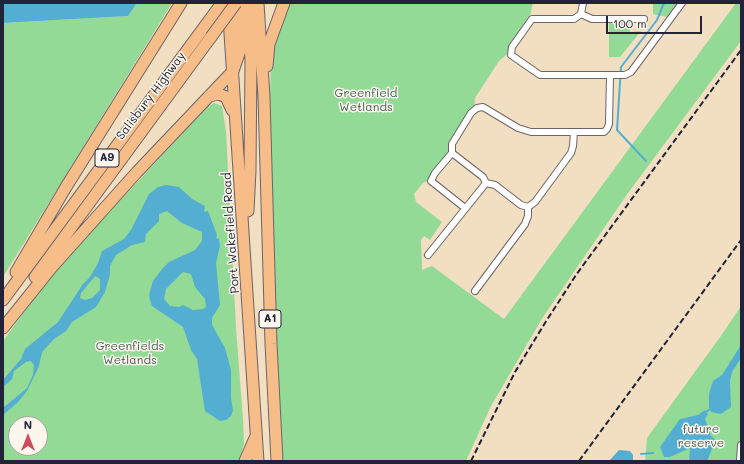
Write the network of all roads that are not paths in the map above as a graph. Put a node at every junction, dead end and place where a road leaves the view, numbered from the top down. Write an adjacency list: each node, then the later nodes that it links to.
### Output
1 (181, 3): 25 (highway)
2 (222, 3): 26 (highway, Salisbury Highway / A9)
3 (228, 3): 12 (highway, Port Wakefield Road / A1)
4 (237, 3): 12 (highway); 27 (highway, Salisbury Highway / A9, bridge)
5 (248, 3): 22 (highway)
6 (258, 3): 15 (highway, A1)
7 (284, 3): 15 (highway)
8 (583, 3): 10 (street)
9 (682, 3): 13 (street)
10 (581, 14): 11 (street); 13 (street)
11 (644, 20)
12 (233, 71): 14 (highway); 16 (highway, Port Wakefield Road / A1)
13 (613, 76): 17 (street)
14 (209, 96): 16 (highway); 28 (highway)
15 (264, 97): 33 (highway, A1)
16 (235, 120): 22 (highway, Port Wakefield Road / A1)
17 (574, 132): 18 (street); 20 (street)
18 (452, 153): 19 (street); 21 (street)
19 (486, 183): 20 (street); 21 (street)
20 (528, 207): 24 (street)
21 (465, 208): 23 (street)
22 (246, 252): 29 (highway, Port Wakefield Road / A1)
23 (428, 255)
24 (475, 291)
25 (3, 295)
26 (3, 300)
27 (3, 320)
28 (3, 328)
29 (256, 436): 31 (highway); 32 (highway, Port Wakefield Road / A1)
30 (741, 445): 34 (street)
31 (245, 461)
32 (258, 461)
33 (277, 461)
34 (740, 461)

